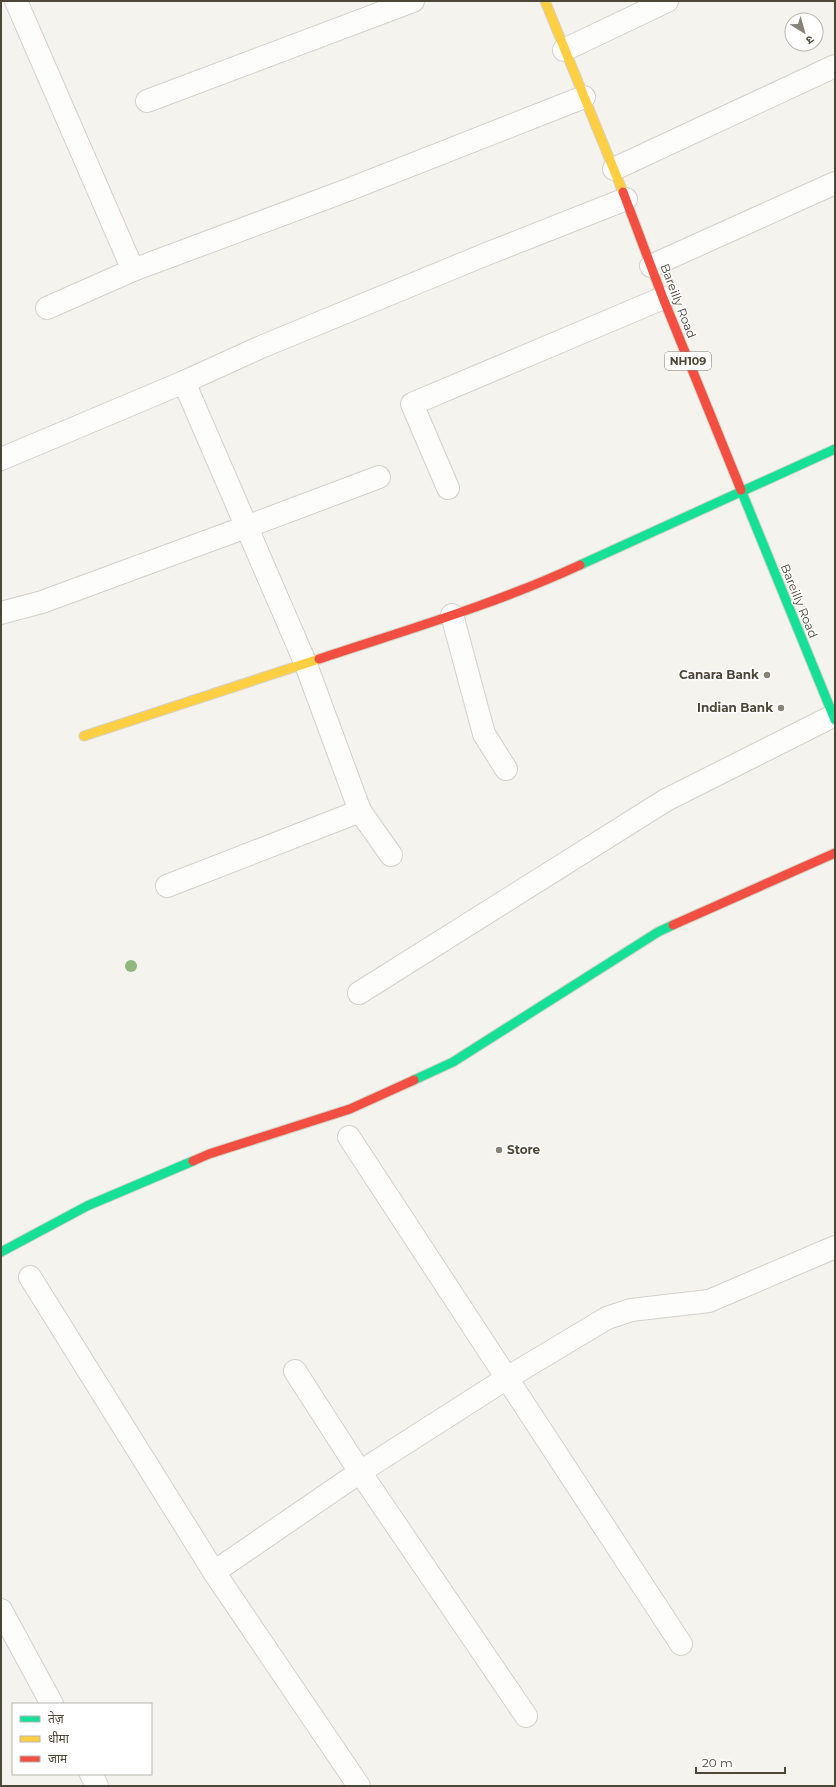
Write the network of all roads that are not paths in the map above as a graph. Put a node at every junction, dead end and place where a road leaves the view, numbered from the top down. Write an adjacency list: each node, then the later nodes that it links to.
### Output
1 (16, 1): 13 (street)
2 (413, 1): 8 (street)
3 (545, 1): 5 (main road, Bareilly Road / NH109)
4 (666, 1): 5 (street)
5 (564, 50): 7 (main road, Bareilly Road / NH109)
6 (835, 66): 9 (street)
7 (584, 97): 9 (main road, Bareilly Road / NH109); 13 (street)
8 (147, 101)
9 (614, 169): 11 (main road, Bareilly Road / NH109)
10 (835, 183): 12 (street)
11 (626, 199): 12 (main road, Bareilly Road / NH109); 16 (street)
12 (651, 266): 14 (main road, Bareilly Road / NH109)
13 (133, 270): 15 (street)
14 (663, 298): 20 (street); 21 (main road, Bareilly Road / NH109)
15 (47, 308)
16 (184, 382): 18 (street); 22 (street)
17 (835, 449): 21 (main road)
18 (1, 459)
19 (379, 476): 22 (street)
20 (448, 488)
21 (741, 492): 24 (main road); 26 (main road, Bareilly Road / NH109)
22 (246, 528): 23 (street); 25 (street)
23 (1, 613)
24 (452, 615): 25 (main road); 28 (street)
25 (305, 662): 27 (main road); 29 (street)
26 (834, 718): 33 (street)
27 (84, 736)
28 (506, 769)
29 (360, 811): 31 (street); 32 (street)
30 (835, 853): 36 (main road)
31 (391, 855)
32 (167, 886)
33 (359, 992)
34 (349, 1137): 39 (street)
35 (835, 1248): 39 (street)
36 (1, 1251)
37 (30, 1277): 41 (street)
38 (295, 1371): 40 (street)
39 (507, 1378): 40 (street); 43 (street)
40 (360, 1472): 41 (street); 45 (street)
41 (214, 1572): 48 (street)
42 (1, 1610): 44 (street)
43 (681, 1644)
44 (51, 1703)
45 (526, 1716)
46 (92, 1775): 47 (street)
47 (97, 1786)
48 (359, 1786)

